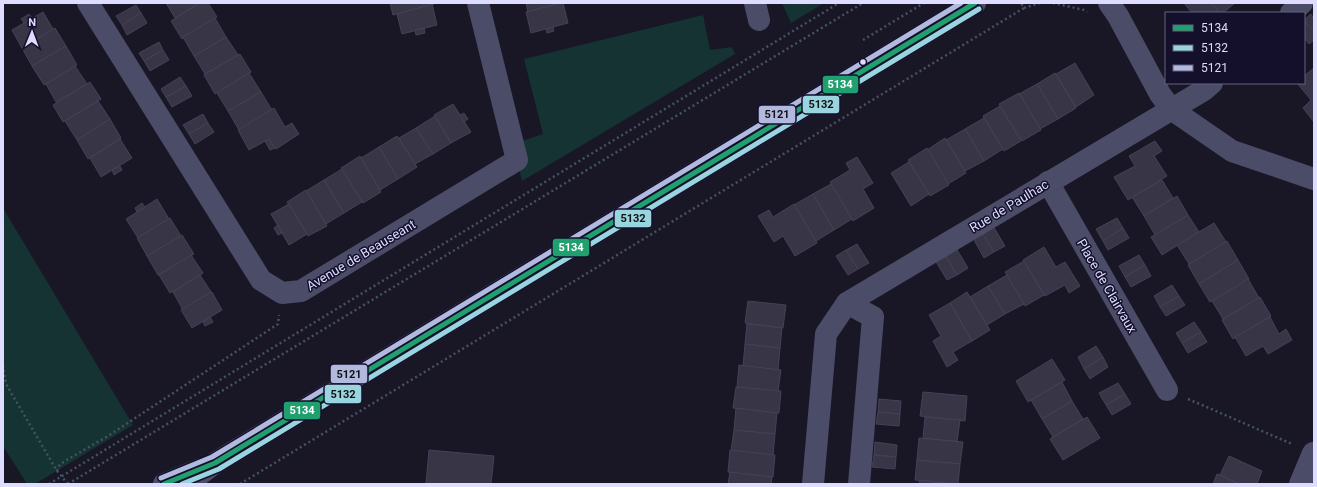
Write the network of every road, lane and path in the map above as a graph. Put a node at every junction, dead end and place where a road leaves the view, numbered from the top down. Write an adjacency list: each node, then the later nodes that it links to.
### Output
1 (88, 3): 18 (street)
2 (478, 3): 18 (street, Avenue de Beauseant)
3 (839, 3): 25 (path)
4 (863, 3): 27 (path)
5 (924, 3): 13 (path)
6 (975, 3): 23 (street)
7 (1021, 3): 11 (path)
8 (1040, 3): 11 (path)
9 (1110, 3): 15 (street)
10 (1302, 3): 12 (street)
11 (1024, 8): 30 (path)
12 (1292, 12)
13 (863, 40)
14 (1211, 84): 15 (street, Rue de Paulhac)
15 (1171, 109): 16 (street); 17 (street, Rue de Paulhac)
16 (1314, 179)
17 (1048, 182): 19 (street, Rue de Paulhac); 21 (street, Place de Clairvaux)
18 (282, 293): 24 (path)
19 (847, 303): 31 (street, Rue de Paulhac); 32 (street)
20 (3, 365): 24 (path)
21 (1166, 390): 22 (path)
22 (1313, 453): 33 (street)
23 (215, 463): 28 (street); 29 (street)
24 (57, 471): 25 (path)
25 (62, 476): 26 (path); 27 (path)
26 (49, 484)
27 (68, 484)
28 (164, 484)
29 (187, 484)
30 (240, 484)
31 (813, 484)
32 (859, 484)
33 (1300, 484)

